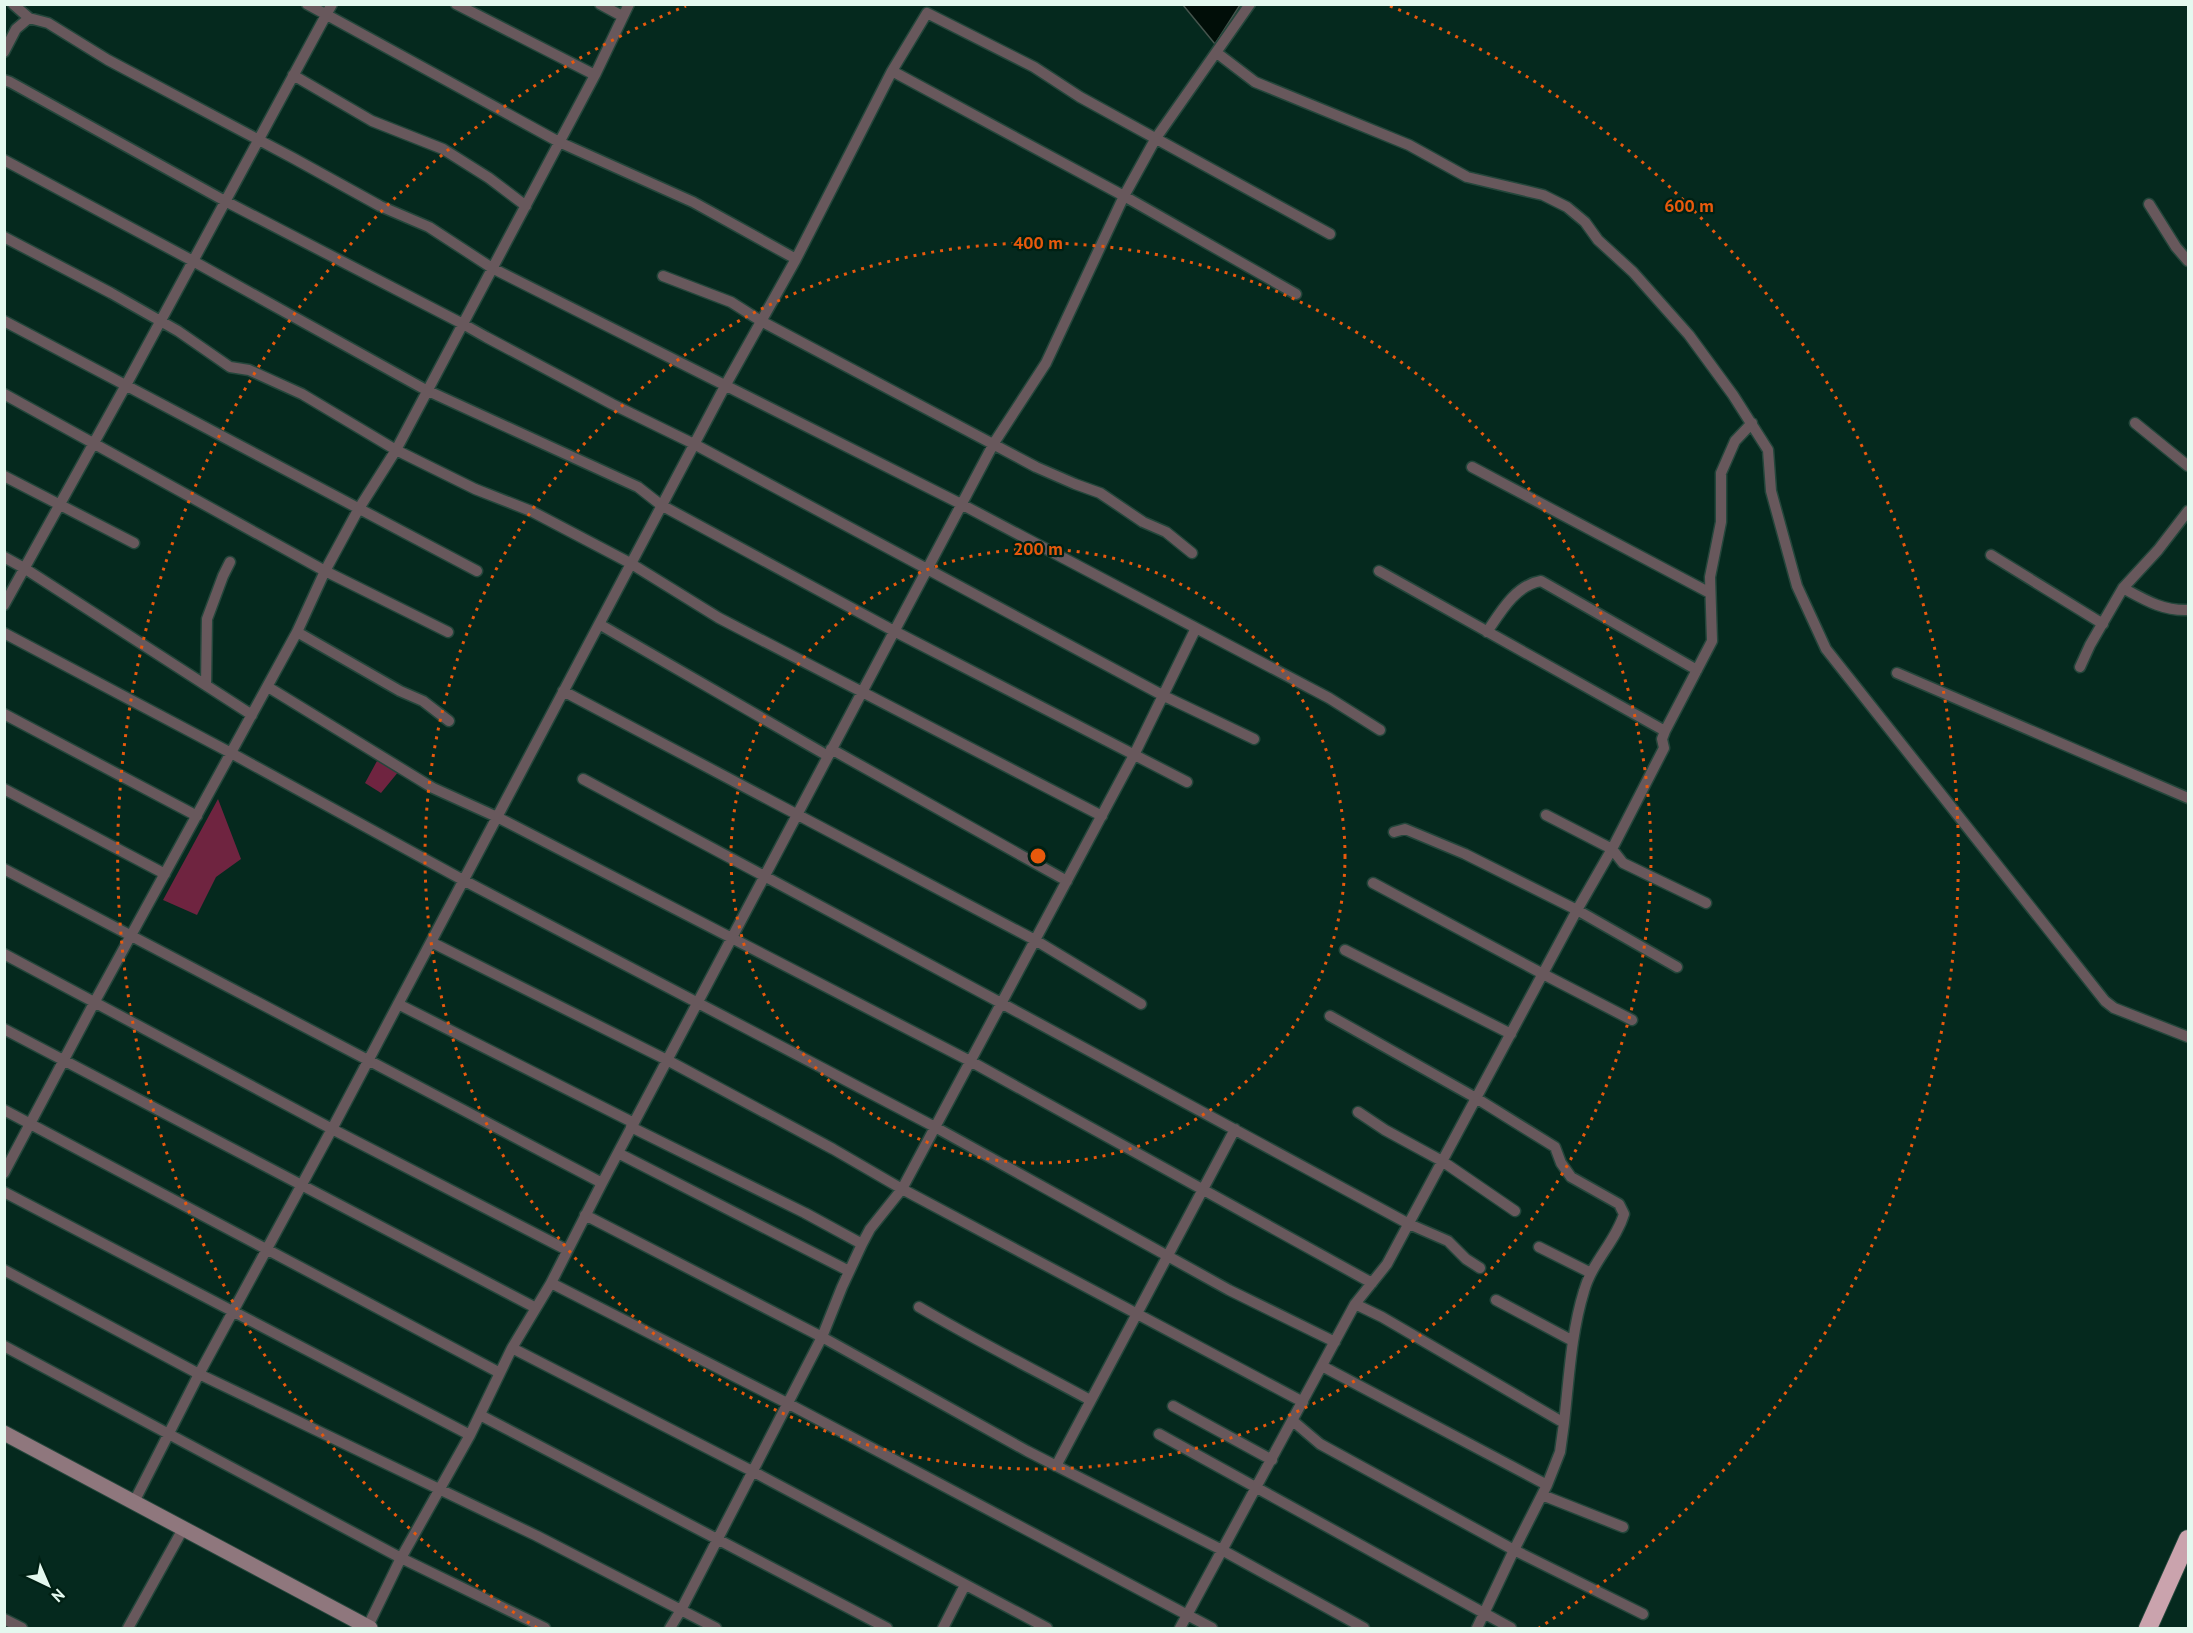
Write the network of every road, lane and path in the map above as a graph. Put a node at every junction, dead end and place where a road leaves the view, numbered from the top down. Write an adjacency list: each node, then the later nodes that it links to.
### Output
1 (13, 4): 9 (street)
2 (307, 4): 7 (street)
3 (456, 4): 14 (street)
4 (600, 4): 8 (street)
5 (629, 4): 8 (street)
6 (1251, 4): 11 (street)
7 (329, 10): 13 (street); 18 (street)
8 (622, 16): 14 (street)
9 (28, 18): 10 (street); 17 (street)
10 (4, 52)
11 (1217, 53): 16 (street); 40 (street)
12 (892, 72): 16 (street); 20 (street); 26 (street)
13 (293, 75): 17 (street); 23 (street)
14 (594, 75): 18 (street)
15 (4, 80): 21 (street)
16 (1156, 138): 20 (street); 24 (street)
17 (257, 140): 21 (street); 29 (street)
18 (559, 142): 23 (street); 26 (street)
19 (4, 160): 27 (street)
20 (1124, 196): 31 (street); 43 (street)
21 (225, 201): 27 (street); 35 (street)
22 (2149, 204): 28 (street)
23 (526, 206): 29 (street)
24 (1330, 234)
25 (4, 237): 33 (street)
26 (796, 259): 34 (street)
27 (193, 261): 33 (street); 38 (street)
28 (2188, 261)
29 (492, 268): 35 (street); 37 (street)
30 (663, 276): 34 (street)
31 (1296, 294)
32 (4, 321): 36 (street)
33 (160, 321): 36 (street); 45 (street)
34 (761, 321): 37 (street); 43 (street)
35 (463, 324): 38 (street); 44 (street)
36 (126, 385): 42 (street); 52 (street)
37 (725, 386): 44 (street); 50 (street)
38 (426, 390): 45 (street); 51 (street)
39 (4, 394): 42 (street)
40 (1752, 423): 66 (street); 130 (street)
41 (2135, 423): 46 (street)
42 (94, 442): 49 (street); 62 (street)
43 (994, 443): 50 (street); 55 (street)
44 (694, 444): 51 (street); 61 (street)
45 (396, 450): 52 (street); 59 (street)
46 (2188, 466)
47 (1473, 467): 66 (street)
48 (4, 476): 49 (street)
49 (59, 504): 54 (street); 60 (street)
50 (961, 504): 61 (street); 71 (street)
51 (661, 505): 59 (street); 72 (street)
52 (358, 510): 62 (street); 63 (street)
53 (2188, 511): 65 (street)
54 (134, 543)
55 (1192, 553)
56 (1991, 555): 70 (street)
57 (4, 557): 60 (street)
58 (230, 562): 80 (street)
59 (630, 563): 69 (street); 83 (street)
60 (24, 568): 67 (street); 80 (street)
61 (926, 570): 72 (street); 84 (street)
62 (325, 571): 73 (street); 74 (street)
63 (477, 571)
64 (1379, 571): 75 (street)
65 (2123, 588): 68 (street); 70 (street)
66 (1710, 593): 78 (street)
67 (4, 605)
68 (2188, 610)
69 (599, 624): 82 (street); 92 (street)
70 (2103, 624): 77 (street)
71 (1196, 628): 84 (street); 88 (street)
72 (894, 631): 83 (street); 93 (street)
73 (297, 632): 81 (street); 87 (street)
74 (448, 632)
75 (1487, 632): 78 (street); 89 (street)
76 (4, 633): 91 (street)
77 (2080, 667)
78 (1697, 670): 89 (street)
79 (1897, 673): 97 (street)
80 (206, 685): 86 (street)
81 (268, 687): 86 (street); 102 (street)
82 (563, 691): 98 (street); 102 (street)
83 (864, 692): 92 (street); 101 (street)
84 (1164, 696): 90 (street); 93 (street)
85 (4, 714): 100 (street)
86 (252, 715): 91 (street)
87 (449, 721)
88 (1380, 729)
89 (1665, 731): 104 (street)
90 (1254, 740)
91 (231, 753): 100 (street); 108 (street)
92 (830, 753): 98 (street); 109 (street)
93 (1134, 755): 95 (street); 101 (street)
94 (583, 779): 107 (street)
95 (1187, 782)
96 (4, 789): 106 (street)
97 (2188, 798)
98 (797, 814): 107 (street); 115 (street)
99 (1546, 815): 104 (street)
100 (197, 816): 106 (street)
101 (1102, 816): 109 (street)
102 (497, 817): 108 (street); 114 (street)
103 (1394, 832): 112 (street)
104 (1612, 849): 111 (street); 112 (street)
105 (4, 869): 113 (street)
106 (165, 874): 113 (street)
107 (764, 876): 114 (street); 122 (street)
108 (464, 880): 116 (street); 121 (street)
109 (1067, 881): 115 (street)
110 (1373, 883): 120 (street)
111 (1707, 903)
112 (1577, 910): 119 (street); 120 (street)
113 (130, 937): 123 (street); 133 (street)
114 (731, 938): 121 (street); 134 (street)
115 (1035, 940): 122 (street); 125 (street)
116 (431, 942): 124 (street); 131 (street)
117 (1345, 950): 129 (street)
118 (4, 954): 123 (street)
119 (1677, 967)
120 (1543, 974): 127 (street); 129 (street)
121 (697, 1003): 131 (street); 140 (street)
122 (1001, 1003): 134 (street); 142 (street)
123 (94, 1004): 132 (street); 141 (street)
124 (398, 1004): 133 (street); 139 (street)
125 (1141, 1004)
126 (1330, 1016): 135 (street)
127 (1632, 1020)
128 (4, 1029): 132 (street)
129 (1510, 1034): 135 (street)
130 (2188, 1037)
131 (667, 1060): 139 (street); 148 (street)
132 (63, 1061): 138 (street); 147 (street)
133 (368, 1061): 141 (street); 146 (street)
134 (970, 1061): 140 (street); 149 (street)
135 (1476, 1098): 144 (street); 162 (street)
136 (4, 1110): 138 (street)
137 (1358, 1112): 144 (street)
138 (30, 1124): 145 (street); 156 (street)
139 (633, 1125): 143 (street); 154 (street)
140 (935, 1126): 148 (street); 158 (street)
141 (332, 1129): 147 (street); 157 (street)
142 (1235, 1130): 149 (street); 153 (street)
143 (618, 1153): 146 (street); 161 (street)
144 (1442, 1161): 151 (street); 153 (street)
145 (4, 1173)
146 (602, 1184): 152 (street)
147 (302, 1185): 156 (street); 168 (street)
148 (902, 1189): 154 (street); 170 (street)
149 (1203, 1189): 158 (street); 164 (street)
150 (4, 1192): 169 (street)
151 (1515, 1211)
152 (585, 1215): 157 (street); 171 (street)
153 (1408, 1224): 159 (street); 164 (street)
154 (862, 1244): 161 (street)
155 (1539, 1247): 162 (street)
156 (267, 1249): 169 (street); 177 (street)
157 (567, 1251): 163 (street)
158 (1168, 1255): 170 (street); 173 (street)
159 (1480, 1268)
160 (4, 1270): 178 (street)
161 (849, 1271): 171 (street)
162 (1591, 1273): 172 (street)
163 (551, 1283): 168 (street); 181 (street)
164 (1372, 1283): 166 (street)
165 (1496, 1300): 172 (street)
166 (1355, 1304): 173 (street); 185 (street)
167 (919, 1307): 179 (street)
168 (536, 1308): 175 (street)
169 (233, 1311): 178 (street); 189 (street)
170 (1139, 1313): 179 (street); 180 (street)
171 (822, 1337): 181 (street); 191 (street)
172 (1573, 1341): 185 (street)
173 (1335, 1342): 176 (street)
174 (4, 1346): 187 (street)
175 (512, 1348): 177 (street); 192 (street)
176 (1322, 1366): 180 (street); 195 (street)
177 (500, 1373): 183 (street)
178 (199, 1374): 187 (street); 193 (street)
179 (1090, 1400): 191 (street)
180 (1303, 1402): 184 (street)
181 (787, 1403): 192 (street); 208 (street)
182 (1173, 1406): 190 (street)
183 (480, 1415): 189 (street); 200 (street)
184 (1293, 1421): 190 (street); 202 (street)
185 (1564, 1423): 195 (street)
186 (4, 1433): 196 (main road)
187 (170, 1433): 196 (street); 203 (street)
188 (1159, 1434): 194 (street)
189 (470, 1435): 193 (street)
190 (1272, 1460): 194 (street)
191 (1056, 1466): 201 (street)
192 (752, 1471): 200 (street); 204 (street)
193 (438, 1489): 203 (street); 205 (street)
194 (1257, 1489): 201 (street); 206 (street)
195 (1545, 1490): 197 (street); 202 (street)
196 (134, 1502): 198 (main road)
197 (1623, 1527)
198 (183, 1529): 210 (main road); 212 (street)
199 (2188, 1539): 224 (highway)
200 (717, 1540): 205 (street); 216 (street)
201 (1222, 1550): 208 (street); 221 (street)
202 (1514, 1550): 206 (street); 207 (street)
203 (401, 1558): 210 (street); 213 (street)
204 (965, 1585): 217 (street); 218 (street)
205 (681, 1610): 214 (street); 215 (street)
206 (1485, 1614): 222 (street); 223 (street)
207 (1643, 1614)
208 (1188, 1616): 219 (street); 220 (street)
209 (6, 1622): 211 (street)
210 (368, 1628)
211 (22, 1629)
212 (128, 1629)
213 (545, 1629)
214 (670, 1629)
215 (716, 1629)
216 (887, 1629)
217 (943, 1629)
218 (1047, 1629)
219 (1180, 1629)
220 (1212, 1629)
221 (1364, 1629)
222 (1477, 1629)
223 (1511, 1629)
224 (2148, 1629)

